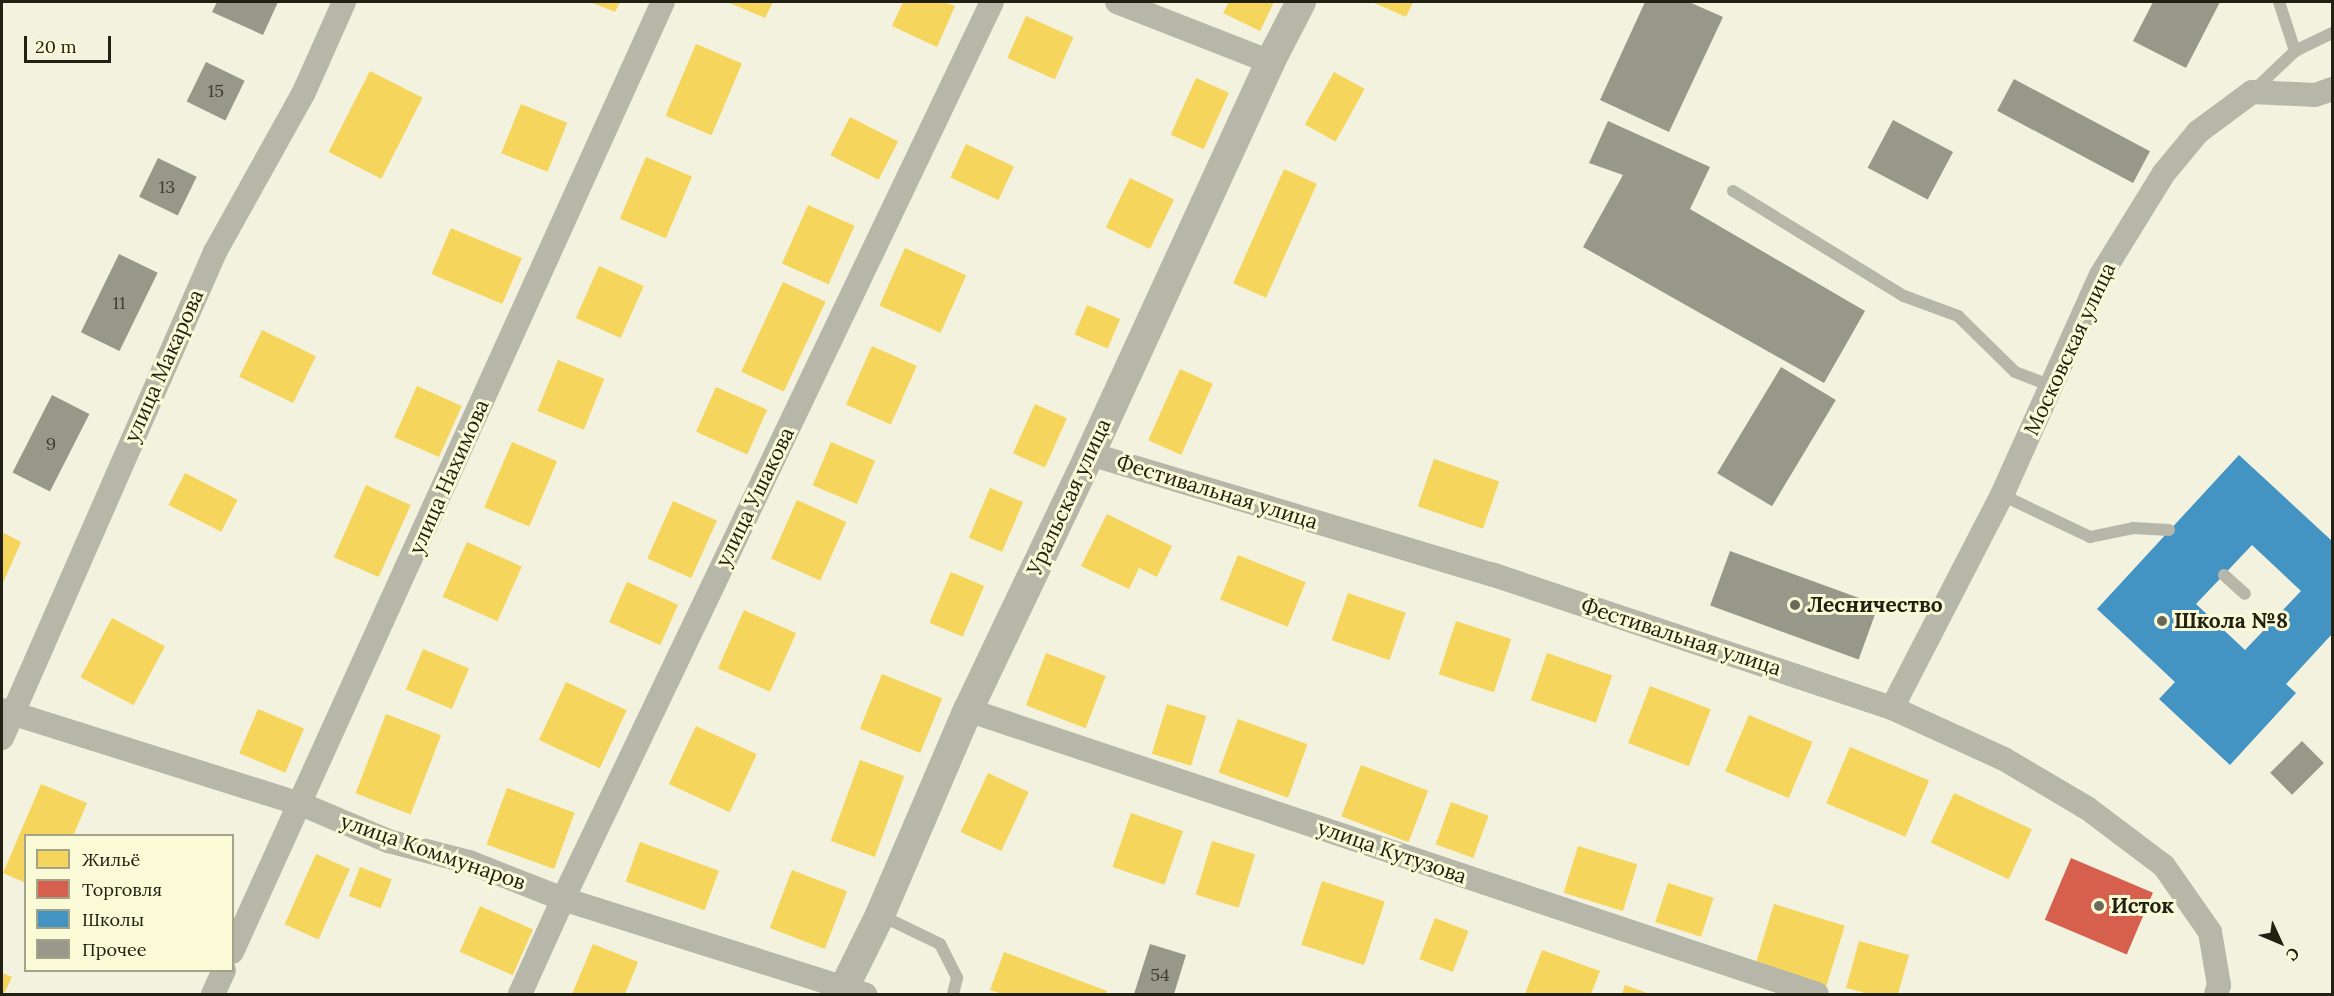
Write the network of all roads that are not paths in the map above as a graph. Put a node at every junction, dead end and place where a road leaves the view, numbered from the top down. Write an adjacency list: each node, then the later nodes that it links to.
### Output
1 (344, 2): 21 (street, улица Макарова)
2 (663, 2): 23 (street, улица Нахимова)
3 (992, 2): 24 (street, улица Ушакова)
4 (1117, 2): 9 (street)
5 (1301, 2): 9 (street, Уральская улица)
6 (2279, 2): 8 (lane)
7 (2332, 33): 8 (lane)
8 (2295, 51): 11 (lane)
9 (1270, 62): 14 (street, Уральская улица)
10 (2332, 89): 11 (street)
11 (2252, 92): 13 (street, Московская улица)
12 (1733, 191): 13 (lane)
13 (2051, 386): 15 (street, Московская улица)
14 (1090, 454): 19 (street, Фестивальная улица); 20 (street, Уральская улица)
15 (2002, 495): 16 (lane); 19 (street, Московская улица)
16 (2169, 530)
17 (2224, 575): 18 (lane)
18 (2245, 594)
19 (1892, 708): 33 (street, Фестивальная улица)
20 (968, 710): 25 (street, Уральская улица); 32 (street, улица Кутузова)
21 (7, 712): 22 (street, улица Макарова); 23 (street, улица Коммунаров)
22 (2, 738)
23 (301, 804): 24 (street, улица Коммунаров); 26 (street, улица Нахимова)
24 (563, 899): 28 (street, улица Коммунаров); 30 (street, улица Ушакова)
25 (880, 915): 28 (street, Уральская улица); 31 (lane)
26 (234, 948)
27 (223, 972): 29 (street)
28 (850, 993)
29 (213, 994)
30 (520, 994)
31 (953, 994)
32 (1817, 994)
33 (2216, 994)

